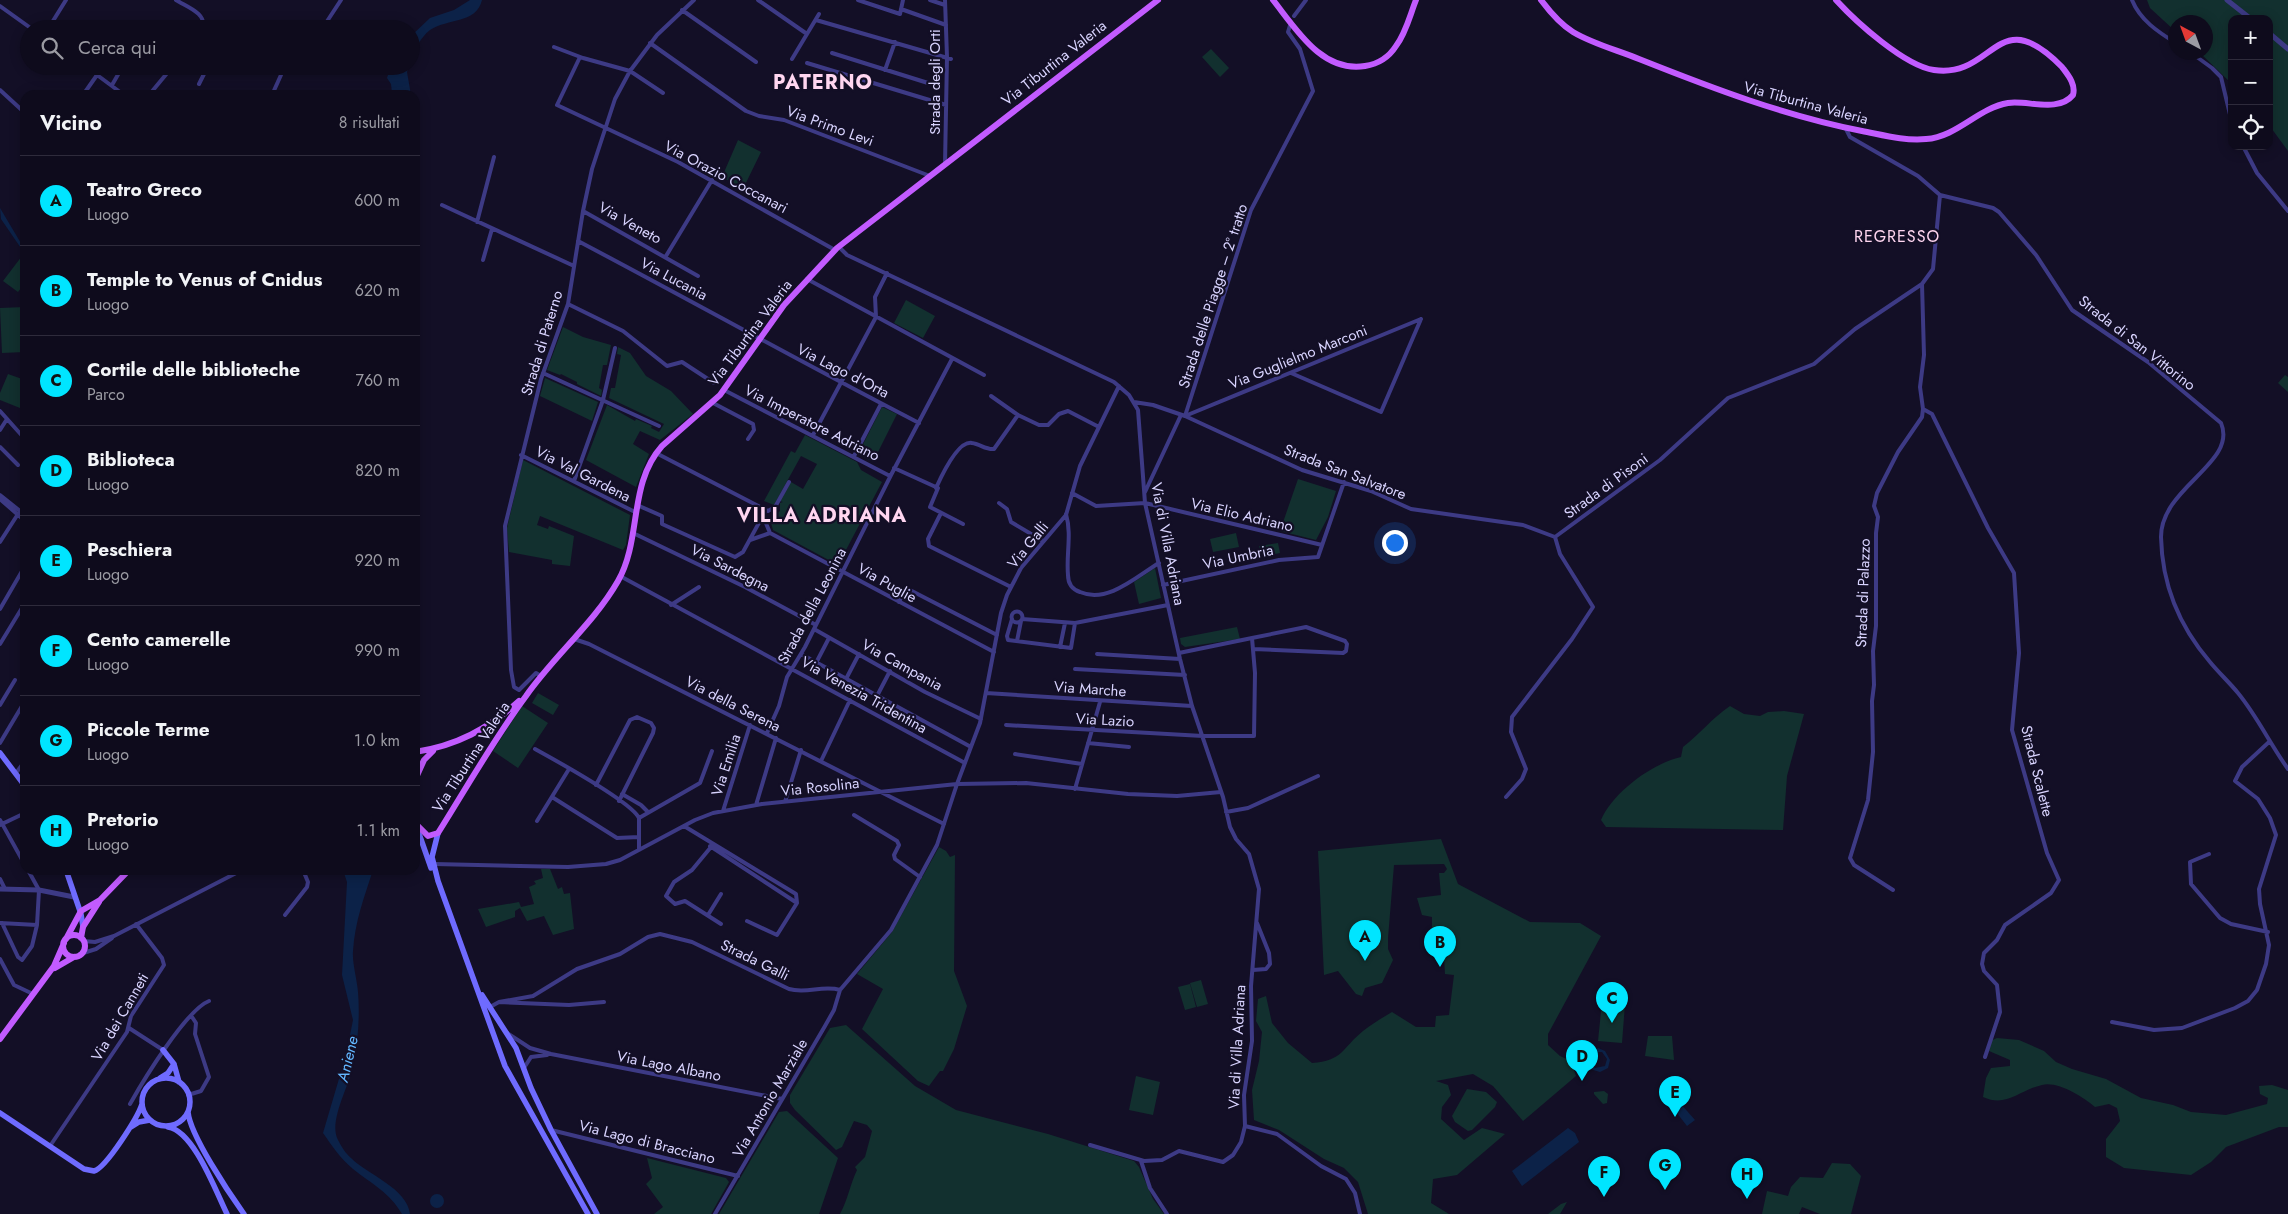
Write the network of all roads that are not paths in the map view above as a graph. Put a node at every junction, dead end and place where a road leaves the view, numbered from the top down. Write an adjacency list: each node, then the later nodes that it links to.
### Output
1 (66, 0): 25 (street)
2 (176, 0): 26 (street)
3 (341, 0): 27 (street)
4 (694, 0): 19 (street, Strada di Paterno)
5 (758, 0): 31 (street)
6 (858, 0): 20 (street)
7 (904, 0): 20 (street)
8 (930, 0): 17 (street)
9 (1158, 0): 68 (main road, Via Tiburtina Valeria)
10 (1273, 0): 29 (main road)
11 (1306, 0): 23 (street)
12 (1416, 0): 29 (main road)
13 (1541, 0): 65 (main road, Via Tiburtina Valeria)
14 (1836, 0): 65 (main road, Via Tiburtina Valeria)
15 (2132, 0): 33 (street)
16 (2227, 0): 22 (street)
17 (945, 2): 30 (street, Strada degli Orti)
18 (0, 6): 24 (street)
19 (682, 10): 35 (street, Strada di Paterno); 43 (street)
20 (901, 10): 30 (street)
21 (819, 14): 28 (street)
22 (2246, 15)
23 (1294, 16)
24 (20, 20)
25 (54, 20)
26 (203, 20)
27 (328, 20)
28 (816, 20): 31 (street); 34 (street)
29 (1291, 22): 106 (street, Strada delle Piagge – 2º tratto)
30 (946, 25): 40 (street, Strada degli Orti)
31 (807, 34): 41 (street)
32 (2273, 36): 37 (street)
33 (2168, 37)
34 (895, 42): 40 (street); 45 (street)
35 (650, 43): 46 (street, Strada di Paterno); 69 (street, Via Primo Levi)
36 (554, 47): 39 (street)
37 (2288, 49)
38 (832, 54): 45 (street)
39 (580, 57): 46 (street); 64 (street, Via Orazio Coccanari)
40 (949, 58): 61 (street, Strada degli Orti)
41 (792, 59)
42 (2201, 60): 62 (street)
43 (756, 62)
44 (807, 63): 61 (street)
45 (885, 70): 52 (street)
46 (630, 71): 60 (street); 64 (street, Strada di Paterno)
47 (97, 75): 54 (street); 56 (street)
48 (118, 75): 54 (street)
49 (166, 75): 58 (street)
50 (204, 75): 53 (street)
51 (281, 75): 59 (street)
52 (928, 83)
53 (199, 84)
54 (112, 85): 57 (street)
55 (0, 90): 63 (street)
56 (86, 90)
57 (118, 90)
58 (153, 90)
59 (274, 90)
60 (663, 92)
61 (946, 105): 68 (street, Strada degli Orti)
62 (2228, 106)
63 (20, 108)
64 (605, 126): 70 (street, Via Orazio Coccanari); 73 (street, Strada di Paterno)
65 (1846, 129): 71 (street, Strada di San Vittorino)
66 (2245, 150): 74 (street)
67 (494, 156): 75 (street)
68 (945, 164): 69 (main road, Via Tiburtina Valeria)
69 (930, 176): 78 (main road, Via Tiburtina Valeria)
70 (712, 180): 78 (street, Via Orazio Coccanari); 79 (street)
71 (1940, 195): 85 (street); 204 (street, Strada di San Vittorino)
72 (442, 205): 75 (street)
73 (583, 211): 77 (street, Strada di Paterno); 79 (street, Via Veneto)
74 (2288, 211)
75 (477, 222): 76 (street)
76 (492, 229): 80 (street); 81 (street)
77 (578, 241): 81 (street, Strada di Paterno); 88 (street, Via Lucania)
78 (837, 248): 82 (street, Via di Villa Adriana); 84 (main road, Via Tiburtina Valeria)
79 (666, 256): 83 (street, Via Veneto)
80 (483, 260)
81 (574, 266): 86 (street, Strada di Paterno)
82 (887, 273): 87 (street); 96 (street, Via di Villa Adriana)
83 (698, 276)
84 (807, 279): 87 (street); 88 (main road, Via Tiburtina Valeria)
85 (1922, 284): 103 (street, Strada di Palazzo); 142 (street, Strada di Pisoni)
86 (568, 304): 91 (street, Strada di Paterno); 94 (street)
87 (876, 316): 90 (street); 95 (street)
88 (758, 340): 95 (street, Via Lago d'Orta); 97 (main road, Via Tiburtina Valeria)
89 (615, 348): 99 (street)
90 (952, 359): 93 (street); 108 (street, Strada della Leonina)
91 (543, 373): 99 (street); 117 (street, Strada di Paterno)
92 (1291, 373): 92 (street, Via Guglielmo Marconi); 106 (street, Via Guglielmo Marconi)
93 (984, 375)
94 (714, 383)
95 (841, 383): 102 (street, Via Lago d'Orta); 113 (street)
96 (1120, 386): 100 (street, Via di Villa Adriana); 110 (street, Via Galli)
97 (724, 390): 101 (main road, Via Tiburtina Valeria); 113 (street, Via Imperatore Adriano)
98 (991, 396): 105 (street)
99 (603, 400): 109 (street); 122 (street)
100 (1134, 402): 106 (street, Strada San Salvatore); 127 (street, Via di Villa Adriana)
101 (713, 403): 114 (street); 116 (main road, Via Tiburtina Valeria)
102 (881, 404): 108 (street, Via Lago d'Orta); 118 (street)
103 (1923, 409): 268 (street, Strada di Palazzo); 308 (street, Strada Scalette)
104 (0, 411): 107 (street)
105 (1018, 415): 110 (street); 125 (street)
106 (1183, 416): 124 (street, Strada San Salvatore); 127 (street)
107 (7, 419): 111 (street); 112 (street)
108 (919, 423): 120 (street, Strada della Leonina)
109 (659, 426)
110 (1099, 427): 126 (street, Via Galli)
111 (0, 430)
112 (20, 433)
113 (813, 435): 118 (street, Via Imperatore Adriano)
114 (748, 439)
115 (0, 447): 119 (street)
116 (656, 453): 132 (main road, Via Tiburtina Valeria); 133 (street)
117 (521, 455): 122 (street, Via Val Gardena); 184 (street, Strada di Paterno)
118 (854, 456): 121 (street, Via Imperatore Adriano)
119 (18, 465)
120 (894, 468): 121 (street, Strada della Leonina); 125 (street)
121 (890, 476): 148 (street, Strada della Leonina)
122 (574, 481): 132 (street, Via Val Gardena)
123 (790, 482): 133 (street)
124 (1344, 482): 142 (street, Strada San Salvatore); 146 (street)
125 (937, 488): 135 (street)
126 (1072, 493): 131 (street, Via Elio Adriano); 137 (street, Via Galli)
127 (1144, 494): 131 (street, Via di Villa Adriana)
128 (0, 495): 134 (street)
129 (0, 499): 136 (street)
130 (999, 503): 144 (street)
131 (1145, 503): 146 (street, Via Elio Adriano); 147 (street, Via di Villa Adriana)
132 (636, 508): 140 (main road, Via Tiburtina Valeria); 143 (street, Via Val Gardena)
133 (766, 510): 138 (street)
134 (20, 511)
135 (941, 513): 139 (street); 152 (street)
136 (18, 514): 145 (street)
137 (1066, 514): 144 (street, Via Galli); 147 (street)
138 (763, 516): 141 (street); 143 (street)
139 (963, 524)
140 (632, 533): 150 (main road, Via Tiburtina Valeria); 164 (street, Via Sardegna)
141 (770, 533): 143 (street); 148 (street, Via Puglie)
142 (1555, 537): 232 (street, Strada di Pisoni)
143 (750, 540)
144 (1044, 541): 152 (street, Via Galli)
145 (0, 542)
146 (1322, 545): 151 (street, Via Umbria)
147 (1159, 563): 151 (street, Via di Villa Adriana)
148 (844, 571): 154 (street, Via Puglie); 164 (street, Strada della Leonina)
149 (20, 575): 157 (street)
150 (620, 576): 155 (street, Via Venezia Tridentina); 168 (main road, Via Tiburtina Valeria)
151 (1163, 585): 156 (street, Via di Villa Adriana)
152 (1011, 587): 159 (street, Via Galli)
153 (700, 588): 155 (street)
154 (899, 602): 165 (street); 173 (street, Via Puglie)
155 (671, 605): 180 (street, Via Venezia Tridentina)
156 (1168, 605): 163 (street); 174 (street, Via di Villa Adriana)
157 (0, 610)
158 (20, 611): 170 (street)
159 (1002, 611): 160 (street); 165 (street, Via Galli)
160 (1012, 617): 161 (street); 161 (street); 169 (street)
161 (1021, 620): 162 (street); 169 (street)
162 (1065, 623): 163 (street); 171 (street)
163 (1075, 623): 171 (street)
164 (815, 627): 166 (street, Via Campania); 175 (street, Strada della Leonina)
165 (997, 635): 173 (street, Via Galli)
166 (829, 638): 176 (street, Via Campania); 179 (street)
167 (1252, 638): 172 (street); 172 (street); 174 (street)
168 (574, 639): 184 (main road, Via Tiburtina Valeria); 198 (street, Via della Serena)
169 (1016, 641): 171 (street)
170 (0, 644)
171 (1060, 647)
172 (1254, 649): 202 (street, Via Lazio)
173 (994, 652): 187 (street, Via Galli)
174 (1178, 653): 178 (street, Via di Villa Adriana)
175 (801, 654): 179 (street); 180 (street, Strada della Leonina)
176 (859, 654): 182 (street, Via Campania); 185 (street)
177 (1097, 654): 178 (street)
178 (1180, 659): 183 (street, Via di Villa Adriana)
179 (816, 663): 185 (street)
180 (792, 668): 190 (street, Via Venezia Tridentina); 201 (street, Strada della Leonina)
181 (1075, 669): 183 (street)
182 (890, 671): 189 (street); 196 (street, Via Campania)
183 (1185, 675): 193 (street, Via di Villa Adriana)
184 (541, 676): 188 (main road, Via Tiburtina Valeria)
185 (846, 679): 189 (street)
186 (15, 680): 192 (street)
187 (986, 693): 191 (street, Via Marche); 196 (street, Via Galli)
188 (526, 695): 195 (main road, Via Tiburtina Valeria); 197 (main road, Via Tiburtina Valeria)
189 (877, 696): 207 (street)
190 (850, 700): 216 (street); 217 (street, Via Venezia Tridentina)
191 (1100, 702): 193 (street, Via Marche); 200 (street)
192 (0, 705)
193 (1192, 706): 202 (street, Via di Villa Adriana)
194 (20, 709): 205 (street)
195 (500, 718): 197 (main road); 209 (main road, Via Tiburtina Valeria)
196 (981, 719): 207 (street, Via Galli)
197 (506, 725): 249 (main road, Via Tiburtina Valeria)
198 (750, 725): 201 (street, Via della Serena); 238 (street, Via Emilia)
199 (1006, 725): 200 (street, Via Lazio)
200 (1093, 730): 202 (street, Via Lazio); 206 (street)
201 (767, 733): 203 (street, Via della Serena)
202 (1203, 736): 230 (street, Via di Villa Adriana)
203 (776, 738): 211 (street, Via della Serena); 236 (street)
204 (2269, 742): 221 (street, Strada di San Vittorino); 283 (street)
205 (0, 743)
206 (1088, 744): 208 (street); 218 (street)
207 (971, 747): 217 (street, Via Galli)
208 (1129, 747)
209 (437, 749): 212 (main road, Via Tiburtina Valeria); 222 (main road)
210 (536, 749): 220 (street)
211 (801, 750): 216 (street, Via della Serena); 235 (street)
212 (420, 751)
213 (712, 751): 239 (street)
214 (0, 753): 223 (main road)
215 (1015, 754): 218 (street)
216 (821, 761): 229 (street, Via della Serena)
217 (965, 763): 226 (street, Via Galli)
218 (1082, 764): 228 (street)
219 (20, 768): 223 (street)
220 (569, 769): 227 (street); 233 (street)
221 (2288, 769)
222 (420, 770)
223 (16, 773): 225 (main road)
224 (1318, 776): 240 (street)
225 (20, 779)
226 (957, 784): 228 (street, Via Rosolina); 229 (street, Via Rosolina); 246 (street)
227 (596, 786): 231 (street); 234 (street)
228 (1075, 789): 230 (street, Via Rosolina)
229 (882, 792): 235 (street, Via Rosolina); 246 (street, Via della Serena)
230 (1221, 792): 240 (street, Via di Villa Adriana)
231 (622, 794): 234 (street); 237 (street)
232 (1506, 796)
233 (552, 797): 244 (street); 251 (street)
234 (619, 801): 243 (street)
235 (785, 802): 236 (street, Via Rosolina)
236 (756, 805): 238 (street, Via Rosolina)
237 (643, 806): 239 (street); 243 (street)
238 (722, 811): 247 (street, Via Rosolina)
239 (648, 812): 243 (street)
240 (1226, 812): 277 (street, Via di Villa Adriana)
241 (20, 815): 245 (street)
242 (854, 815): 263 (street)
243 (638, 816): 251 (street)
244 (537, 821)
245 (1, 823): 256 (street)
246 (944, 824): 263 (street)
247 (684, 826): 252 (street); 254 (street, Via Rosolina)
248 (420, 828): 249 (main road, Via Tiburtina Valeria)
249 (438, 833): 257 (main road)
250 (420, 836): 265 (main road)
251 (639, 838): 254 (street)
252 (709, 841): 253 (street); 272 (street)
253 (711, 848): 272 (street); 275 (street)
254 (640, 850): 257 (street, Via Rosolina)
255 (2209, 854): 283 (street)
256 (20, 856)
257 (434, 864): 265 (main road)
258 (31, 875): 267 (street)
259 (67, 875): 270 (main road)
260 (124, 875): 271 (main road)
261 (232, 875): 279 (street)
262 (305, 875): 274 (street)
263 (920, 877): 294 (street)
264 (0, 879): 266 (street)
265 (438, 881): 293 (main road)
266 (3, 889): 267 (street)
267 (39, 890): 270 (street); 281 (street)
268 (1893, 890)
269 (721, 894): 275 (street)
270 (74, 897): 273 (main road)
271 (103, 897): 273 (main road); 282 (main road)
272 (797, 904): 276 (street)
273 (81, 911): 282 (main road); 286 (main road)
274 (285, 915)
275 (708, 915): 280 (street)
276 (747, 921)
277 (1257, 921): 287 (street, Via di Villa Adriana); 288 (street, Via di Villa Adriana)
278 (1, 923): 281 (street); 281 (street)
279 (136, 924): 284 (street); 302 (street, Via dei Canneti)
280 (721, 924)
281 (37, 925)
282 (82, 927): 285 (main road)
283 (2268, 932): 301 (street)
284 (114, 936): 285 (street); 289 (street)
285 (82, 940): 286 (main road); 289 (main road)
286 (65, 941): 289 (main road); 292 (main road)
287 (1264, 942): 288 (street); 291 (street, Via di Villa Adriana)
288 (1254, 946): 291 (street, Via di Villa Adriana)
289 (78, 955): 292 (main road)
290 (0, 959): 295 (street)
291 (1253, 970): 322 (street, Via di Villa Adriana)
292 (47, 976): 295 (main road)
293 (477, 990): 299 (main road); 304 (main road)
294 (840, 990): 297 (street, Strada Galli); 315 (street, Via Antonio Marziale)
295 (33, 994): 305 (main road)
296 (209, 1001): 300 (street)
297 (499, 1002): 298 (street); 299 (street)
298 (604, 1002)
299 (490, 1006): 303 (main road)
300 (192, 1017): 306 (street); 314 (street)
301 (2112, 1022)
302 (129, 1028): 306 (street); 326 (street, Via dei Canneti)
303 (506, 1032): 304 (main road); 307 (street, Via Lago Albano); 310 (main road)
304 (495, 1038): 311 (main road)
305 (0, 1039)
306 (163, 1050): 309 (main road); 316 (street)
307 (551, 1054): 310 (street); 315 (street, Via Lago Albano)
308 (1985, 1057)
309 (174, 1064): 312 (main road); 313 (main road)
310 (524, 1068): 311 (main road); 324 (main road)
311 (510, 1075): 331 (main road)
312 (156, 1081): 313 (main road); 317 (main road)
313 (179, 1082): 314 (main road)
314 (191, 1094): 318 (main road)
315 (782, 1100): 328 (street, Via Antonio Marziale)
316 (130, 1104)
317 (142, 1104): 320 (main road); 323 (main road)
318 (188, 1112): 321 (main road); 330 (main road)
319 (0, 1113): 326 (main road)
320 (150, 1120): 321 (main road); 323 (main road)
321 (166, 1126): 329 (main road)
322 (1245, 1126): 327 (street); 335 (street)
323 (127, 1130): 326 (main road)
324 (551, 1130): 328 (street, Via Lago di Bracciano); 332 (main road)
325 (1090, 1145): 327 (street)
326 (50, 1146)
327 (1141, 1161): 334 (street)
328 (738, 1176): 333 (street, Via Antonio Marziale)
329 (227, 1214)
330 (244, 1214)
331 (588, 1214)
332 (597, 1214)
333 (715, 1214)
334 (1167, 1214)
335 (1360, 1214)

